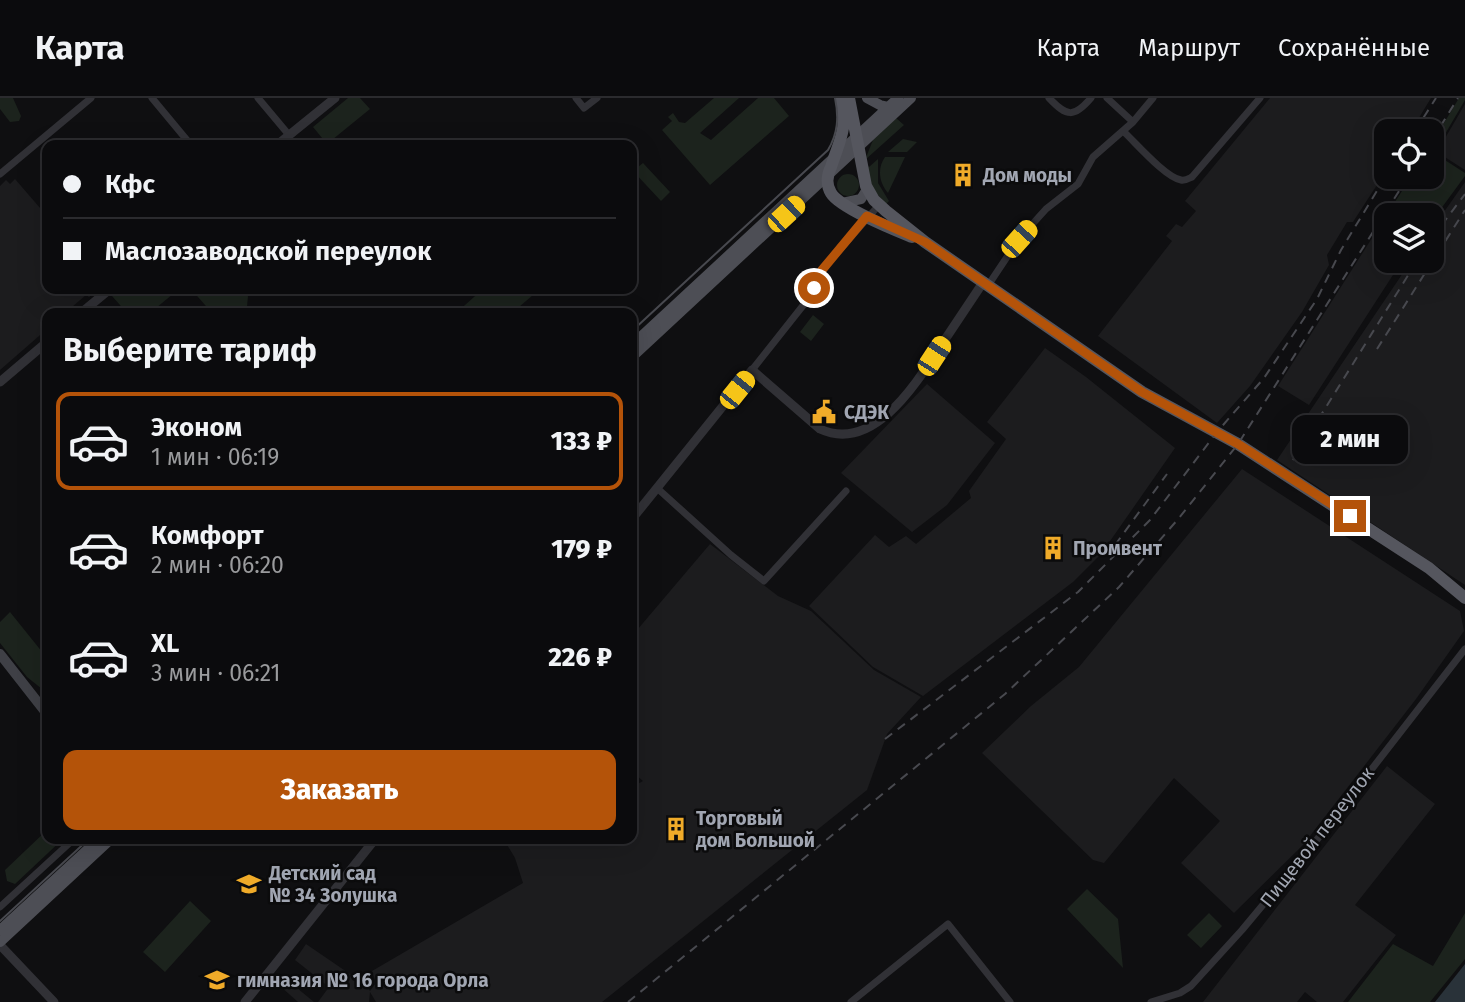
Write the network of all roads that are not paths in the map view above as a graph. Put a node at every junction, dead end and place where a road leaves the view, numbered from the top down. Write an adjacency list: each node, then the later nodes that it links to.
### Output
1 (91, 98): 25 (street)
2 (152, 98): 21 (street)
3 (258, 98): 20 (street)
4 (335, 98): 20 (street)
5 (576, 98): 6 (street)
6 (597, 98)
7 (841, 98): 24 (highway)
8 (849, 98): 23 (highway)
9 (867, 98): 17 (main road)
10 (911, 98): 16 (main road)
11 (1049, 98): 12 (street)
12 (1091, 98)
13 (1107, 98): 18 (street)
14 (1153, 98): 18 (street)
15 (1260, 98): 19 (street)
16 (899, 103): 17 (main road); 23 (main road)
17 (888, 107): 23 (main road)
18 (1133, 122): 19 (street)
19 (1123, 131): 33 (street)
20 (289, 135): 22 (street)
21 (187, 140)
22 (283, 140)
23 (858, 141): 24 (main road); 27 (highway)
24 (841, 157): 26 (highway); 27 (main road); 36 (main road)
25 (0, 174)
26 (828, 174): 28 (main road); 29 (highway)
27 (864, 180): 29 (main road); 30 (highway)
28 (803, 198): 29 (main road); 38 (main road)
29 (838, 200): 31 (highway)
30 (878, 205): 31 (street); 32 (highway)
31 (867, 216): 32 (highway); 39 (street)
32 (925, 242): 33 (highway)
33 (986, 283): 39 (street); 44 (highway)
34 (104, 294): 35 (street)
35 (88, 308)
36 (637, 341)
37 (42, 346): 40 (street)
38 (637, 352)
39 (752, 370): 41 (street)
40 (0, 382)
41 (657, 488): 42 (street); 43 (street)
42 (846, 491)
43 (637, 513)
44 (1465, 598)
45 (1465, 649): 61 (street, Пищевой переулок)
46 (0, 654): 47 (main road)
47 (21, 682): 48 (main road); 49 (main road)
48 (42, 698)
49 (42, 708)
50 (68, 844): 54 (street)
51 (93, 844): 55 (main road)
52 (106, 844): 56 (main road)
53 (371, 844): 58 (street)
54 (0, 907)
55 (0, 930)
56 (0, 944): 57 (street)
57 (54, 1002)
58 (245, 1002)
59 (852, 1002): 60 (street)
60 (1010, 1002)
61 (1151, 1002)

